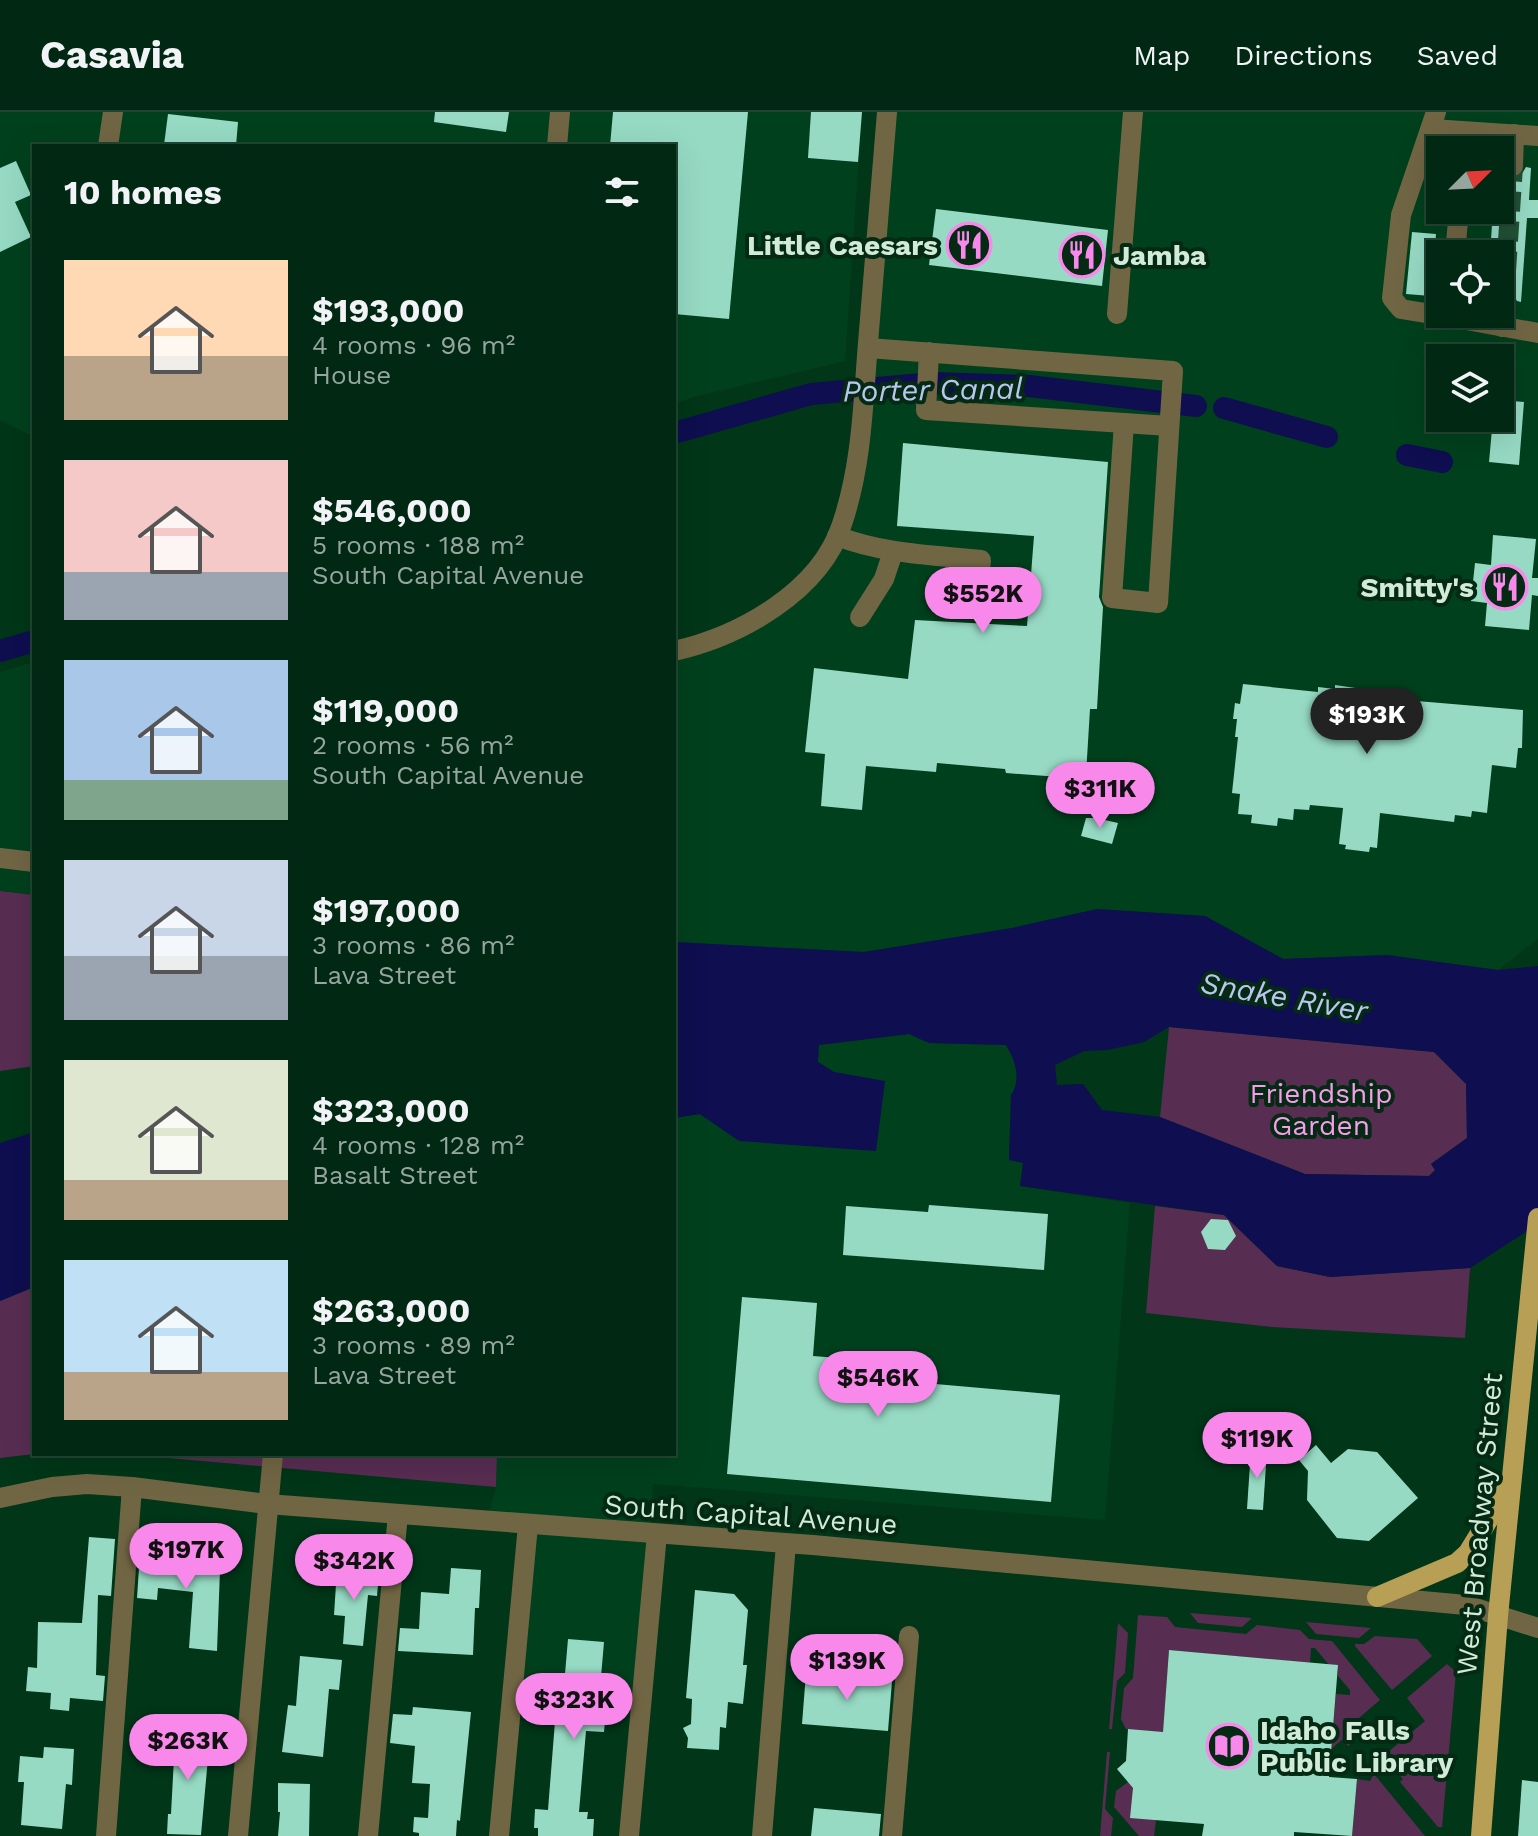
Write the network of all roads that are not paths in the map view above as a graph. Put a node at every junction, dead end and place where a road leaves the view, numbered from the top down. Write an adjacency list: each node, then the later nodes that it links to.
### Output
1 (113, 112): 10 (street)
2 (560, 112): 11 (street)
3 (887, 112): 17 (street)
4 (1133, 112): 13 (street)
5 (1434, 120): 7 (street); 12 (street)
6 (1514, 134): 8 (street); 9 (street)
7 (1457, 136)
8 (1500, 136)
9 (1538, 136)
10 (108, 144)
11 (557, 144)
12 (1426, 312)
13 (1117, 314)
14 (1508, 328): 15 (street)
15 (1538, 333)
16 (929, 352): 17 (street); 18 (street); 19 (street)
17 (867, 355): 20 (street)
18 (1124, 423): 19 (street); 19 (street)
19 (1169, 426)
20 (837, 536): 21 (street); 24 (street)
21 (893, 552): 22 (street); 23 (street)
22 (977, 604)
23 (860, 617)
24 (676, 650)
25 (0, 858): 26 (street)
26 (32, 862)
27 (1537, 1230): 28 (main road, West Broadway Street)
28 (1534, 1283): 30 (main road, West Broadway Street)
29 (273, 1456): 33 (street)
30 (1511, 1482): 38 (main road); 39 (main road, West Broadway Street)
31 (132, 1487): 32 (street, South Capital Avenue); 33 (street, South Capital Avenue); 42 (street)
32 (0, 1499)
33 (267, 1504): 34 (street, South Capital Avenue); 43 (street)
34 (398, 1514): 35 (street, South Capital Avenue); 44 (street)
35 (528, 1525): 36 (street, South Capital Avenue); 45 (street)
36 (657, 1534): 37 (street, South Capital Avenue); 46 (street)
37 (786, 1544): 38 (street, South Capital Avenue); 47 (street)
38 (1377, 1597): 39 (street, South Capital Avenue)
39 (1498, 1616): 40 (street, South Capital Avenue); 49 (main road, West Broadway Street)
40 (1538, 1628)
41 (909, 1636): 48 (street)
42 (106, 1836)
43 (238, 1836)
44 (368, 1836)
45 (499, 1836)
46 (629, 1836)
47 (762, 1836)
48 (892, 1836)
49 (1481, 1836)

